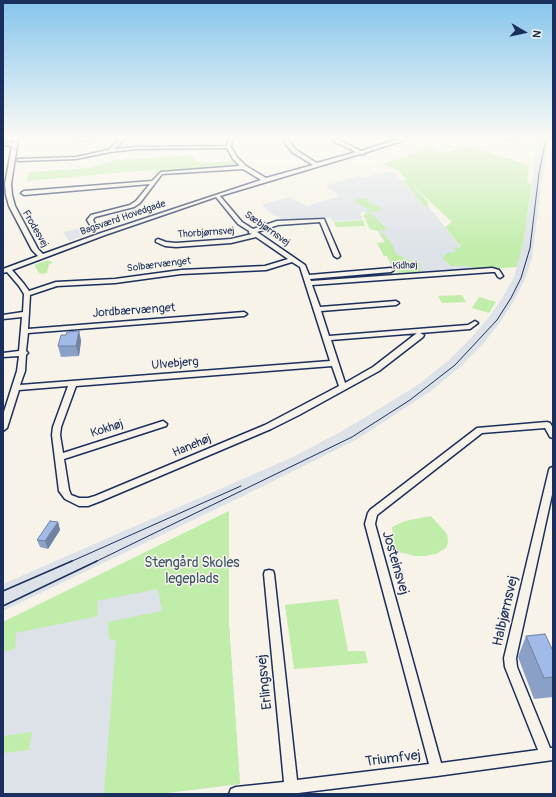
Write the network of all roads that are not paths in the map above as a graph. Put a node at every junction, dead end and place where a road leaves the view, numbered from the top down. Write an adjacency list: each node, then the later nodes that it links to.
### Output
1 (10, 176): 13 (street, Frodesvej)
2 (158, 176): 6 (street)
3 (258, 176): 5 (street)
4 (277, 176): 5 (street, Bagsværd Hovedgade)
5 (264, 180): 8 (street, Bagsværd Hovedgade)
6 (154, 182): 7 (street); 9 (street)
7 (24, 193)
8 (217, 195): 9 (street, Bagsværd Hovedgade); 10 (street, Sæbjørnsvej)
9 (103, 234): 13 (street, Bagsværd Hovedgade)
10 (253, 234): 11 (street, Thorbjørnsvej); 12 (street, Thorbjørnsvej); 14 (street, Sæbjørnsvej)
11 (158, 241)
12 (337, 256)
13 (42, 257): 15 (street, Bagsværd Hovedgade)
14 (294, 259): 18 (street, Sæbjørnsvej); 19 (street, Solbærvænget)
15 (6, 270): 19 (street)
16 (391, 270): 18 (street)
17 (500, 276): 18 (street, Kidhøj)
18 (307, 280): 21 (street, Sæbjørnsvej)
19 (27, 294): 22 (street)
20 (396, 303): 21 (street)
21 (317, 309): 28 (street, Sæbjørnsvej)
22 (26, 314): 24 (street); 26 (street)
23 (244, 314): 26 (street, Jordbærvænget)
24 (3, 317)
25 (475, 323): 28 (street)
26 (25, 331): 29 (street)
27 (420, 334): 34 (street, Hanehøj)
28 (326, 338): 31 (street, Sæbjørnsvej)
29 (24, 353): 30 (street); 33 (street)
30 (3, 355)
31 (335, 363): 32 (street, Ulvebjerg); 34 (street, Sæbjørnsvej)
32 (73, 384): 33 (street, Ulvebjerg); 38 (street, Hanehøj)
33 (17, 388): 36 (street)
34 (344, 388): 38 (street, Hanehøj)
35 (162, 424): 38 (street, Kokhøj)
36 (3, 428)
37 (553, 435): 42 (street, Josteinsvej)
38 (59, 457)
39 (553, 470): 41 (street, Halbjørnsvej)
40 (269, 574): 43 (street, Erlingsvej)
41 (550, 754): 42 (street, Triumfvej)
42 (437, 770): 43 (street, Triumfvej)
43 (292, 787): 44 (street, Triumfvej)
44 (236, 794)

